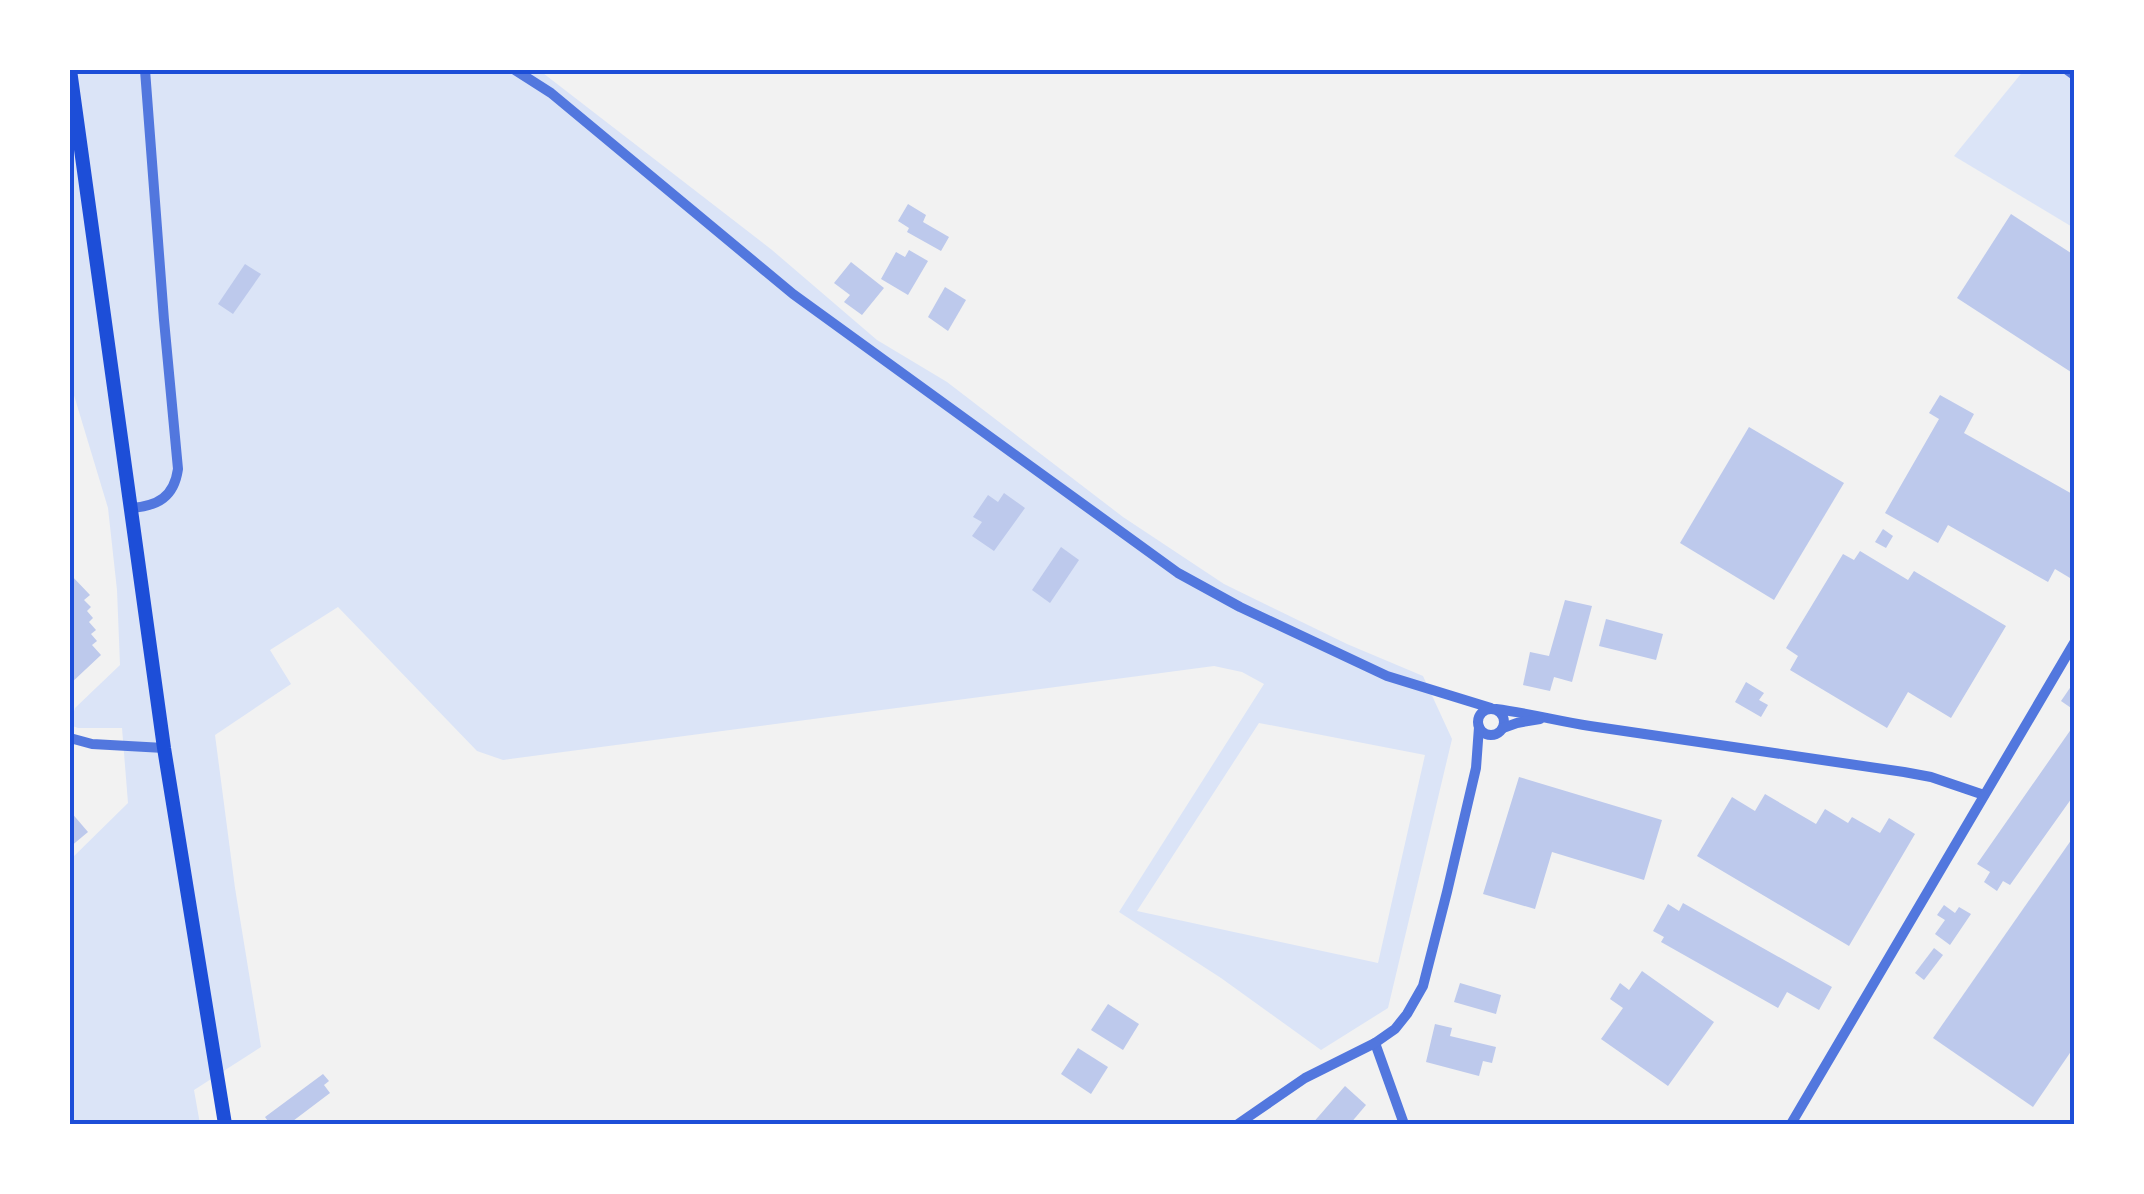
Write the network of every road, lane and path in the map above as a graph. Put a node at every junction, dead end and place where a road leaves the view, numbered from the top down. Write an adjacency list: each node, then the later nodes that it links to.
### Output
1 (70, 70): 6 (main road)
2 (145, 70): 6 (street)
3 (515, 70): 8 (street)
4 (2063, 70): 5 (lane)
5 (2074, 78)
6 (131, 508): 14 (main road)
7 (2074, 643): 16 (street)
8 (1451, 697): 9 (street); 11 (street)
9 (1494, 709): 10 (street); 11 (street); 12 (street)
10 (1546, 718): 12 (street); 16 (street)
11 (1478, 725): 12 (street); 15 (street)
12 (1498, 732): 15 (street)
13 (70, 738): 14 (street)
14 (164, 748): 18 (main road)
15 (1476, 768): 17 (street)
16 (1984, 795): 21 (street)
17 (1374, 1043): 19 (street); 20 (street)
18 (225, 1124)
19 (1238, 1124)
20 (1404, 1124)
21 (1791, 1124)

